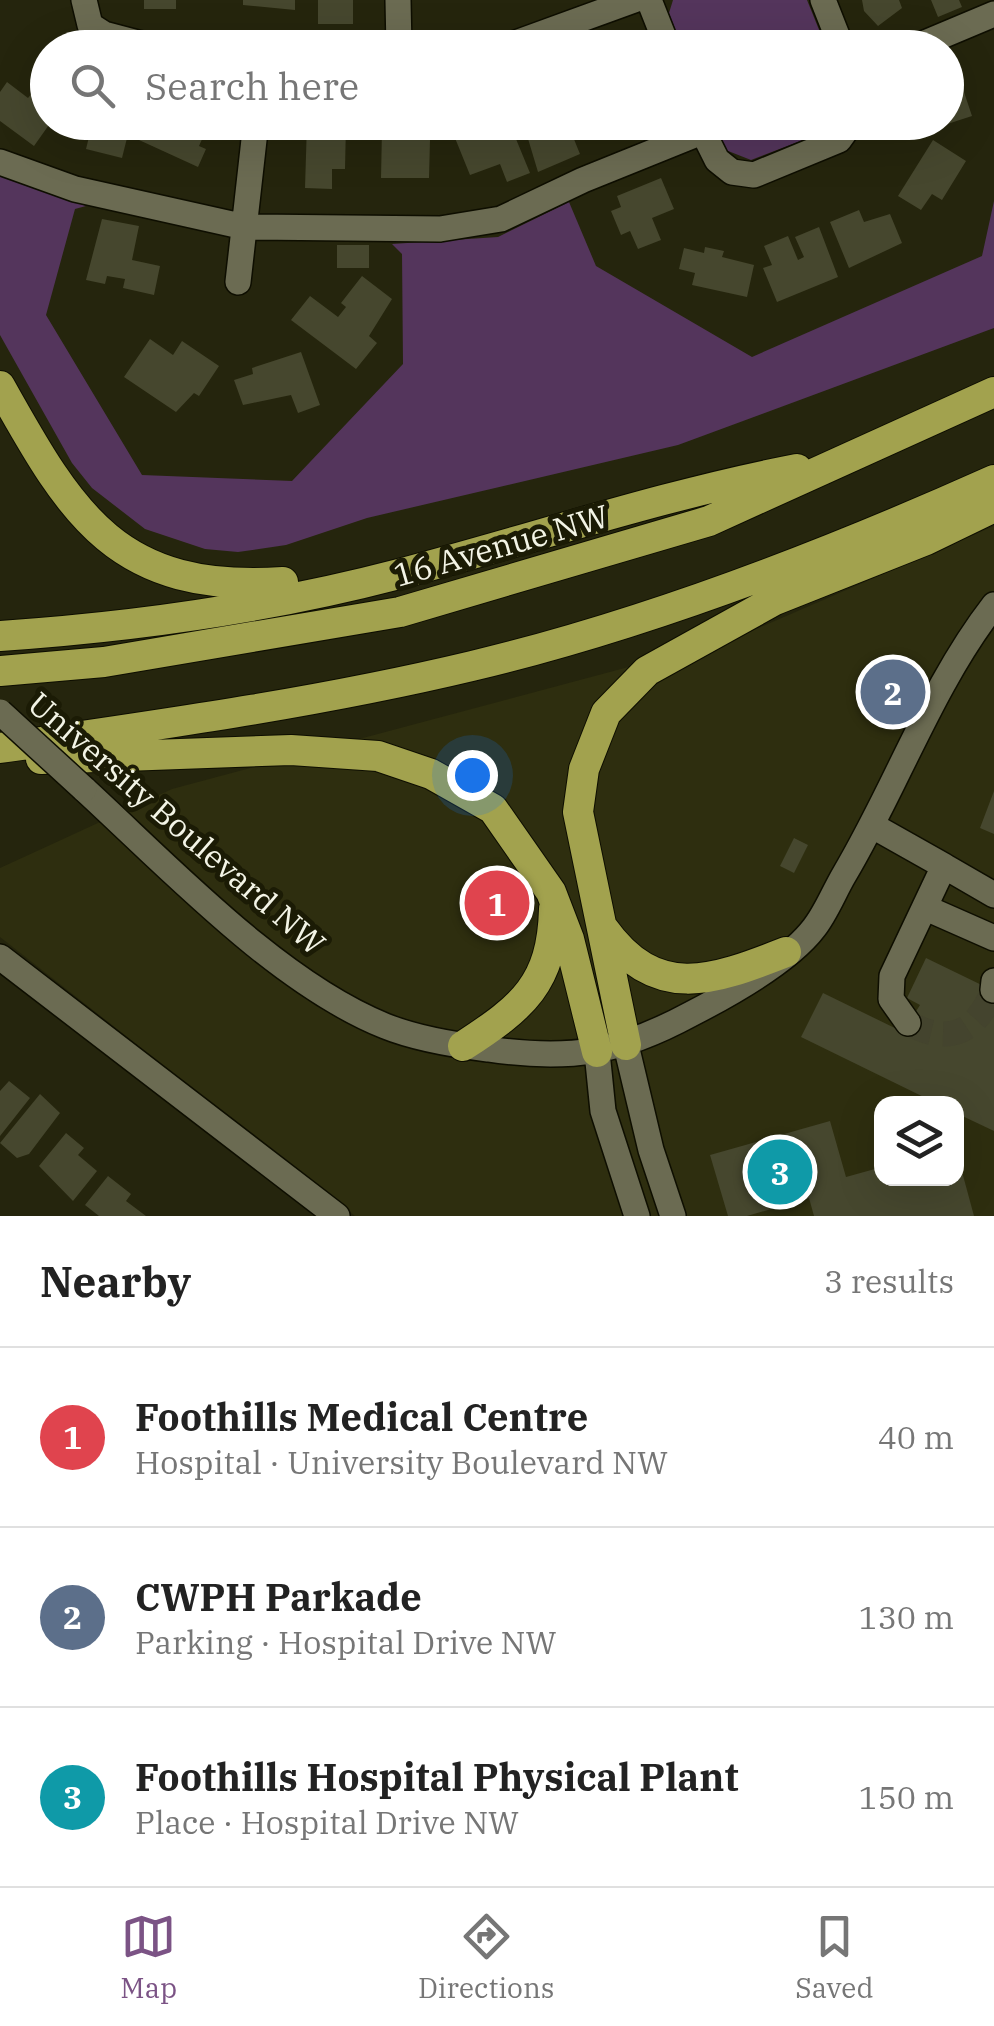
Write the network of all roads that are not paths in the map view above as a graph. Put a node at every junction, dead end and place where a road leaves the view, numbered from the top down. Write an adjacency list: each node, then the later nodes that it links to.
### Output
1 (84, 0): 7 (street)
2 (398, 0): 8 (street)
3 (634, 0): 9 (street)
4 (649, 0): 10 (street)
5 (823, 0): 11 (street)
6 (994, 14): 12 (street)
7 (98, 30)
8 (398, 30)
9 (552, 30)
10 (661, 30)
11 (835, 30)
12 (956, 30)
13 (254, 140): 18 (street)
14 (671, 140): 18 (street)
15 (707, 140): 16 (street)
16 (839, 140)
17 (0, 162): 18 (street)
18 (245, 227): 19 (street)
19 (238, 282)
20 (0, 386): 25 (highway)
21 (994, 392): 22 (highway, 16 Avenue NW)
22 (849, 459): 25 (highway); 28 (highway, 16 Avenue NW)
23 (994, 480): 30 (highway)
24 (994, 507): 37 (highway)
25 (395, 575): 27 (highway)
26 (994, 605): 32 (street)
27 (0, 636)
28 (0, 671)
29 (0, 712): 44 (street, University Boulevard NW, bridge)
30 (0, 748)
31 (0, 761): 35 (highway)
32 (873, 826): 33 (street); 39 (street)
33 (944, 866): 34 (street); 36 (street)
34 (994, 895)
35 (554, 900): 44 (highway); 45 (highway)
36 (926, 908): 38 (street); 43 (street)
37 (597, 921): 39 (highway); 45 (highway)
38 (994, 938)
39 (786, 952): 45 (street)
40 (0, 957): 46 (street)
41 (994, 981): 42 (street)
42 (993, 990)
43 (908, 1022)
44 (462, 1046): 45 (street, University Boulevard NW)
45 (611, 1049): 47 (street); 48 (street)
46 (337, 1216)
47 (637, 1216)
48 (673, 1216)

